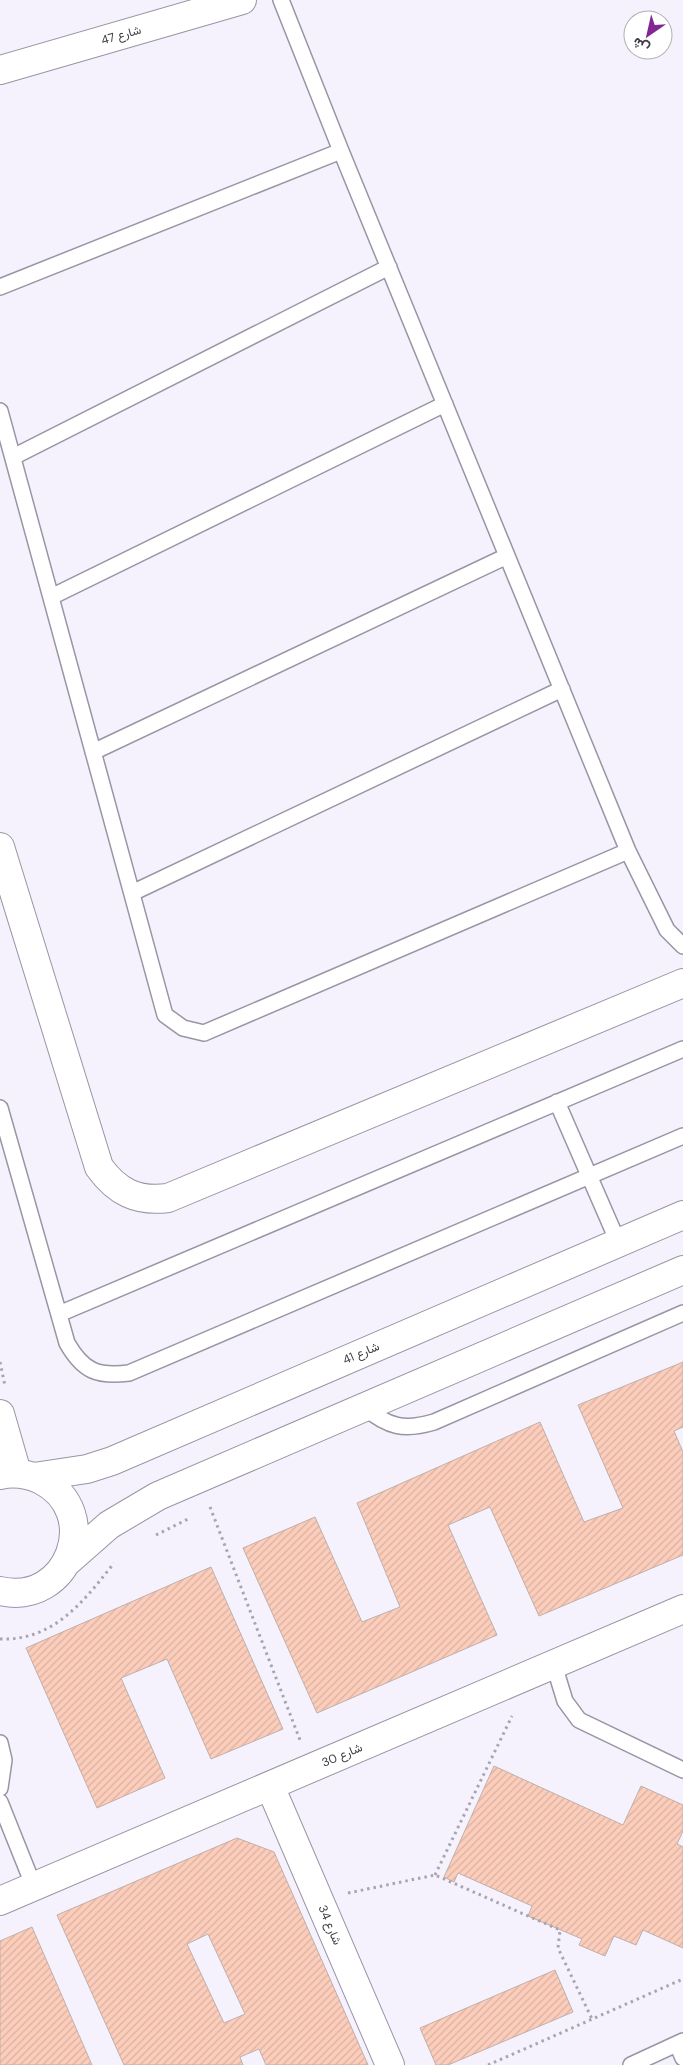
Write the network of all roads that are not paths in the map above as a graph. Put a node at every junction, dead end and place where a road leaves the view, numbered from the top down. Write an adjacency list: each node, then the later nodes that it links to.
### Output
1 (242, 0): 3 (street, شارع 47)
2 (282, 0): 4 (lane)
3 (0, 70)
4 (341, 151): 5 (lane); 6 (lane)
5 (389, 267): 7 (lane); 9 (lane)
6 (0, 287)
7 (445, 404): 10 (lane); 11 (lane)
8 (0, 411): 9 (lane)
9 (12, 457): 11 (lane)
10 (507, 556): 12 (lane); 13 (lane)
11 (51, 597): 13 (lane)
12 (562, 689): 15 (lane); 16 (lane)
13 (93, 752): 16 (lane)
14 (0, 847): 18 (street)
15 (628, 850): 16 (lane); 17 (lane)
16 (132, 893)
17 (683, 946)
18 (683, 983)
19 (683, 1049): 20 (lane)
20 (558, 1102): 23 (lane); 28 (lane)
21 (0, 1108): 28 (lane)
22 (683, 1136): 23 (lane)
23 (590, 1176): 25 (lane); 28 (lane)
24 (683, 1215): 25 (street, شارع 41)
25 (618, 1242): 31 (street, شارع 41)
26 (683, 1270): 29 (street)
27 (683, 1313): 29 (lane)
28 (59, 1314)
29 (364, 1407): 32 (street)
30 (0, 1414): 31 (street)
31 (17, 1475): 32 (street)
32 (67, 1562): 33 (street)
33 (0, 1591)
34 (682, 1613): 35 (street, شارع 30)
35 (543, 1669): 37 (lane); 38 (street, شارع 30)
36 (0, 1743): 39 (lane)
37 (683, 1770)
38 (270, 1786): 41 (street, شارع 30); 45 (street, شارع 34)
39 (0, 1788)
40 (0, 1802): 41 (lane)
41 (34, 1887): 42 (street, شارع 30)
42 (0, 1901)
43 (680, 2042): 44 (lane); 46 (lane)
44 (683, 2058)
45 (390, 2065)
46 (631, 2065)

